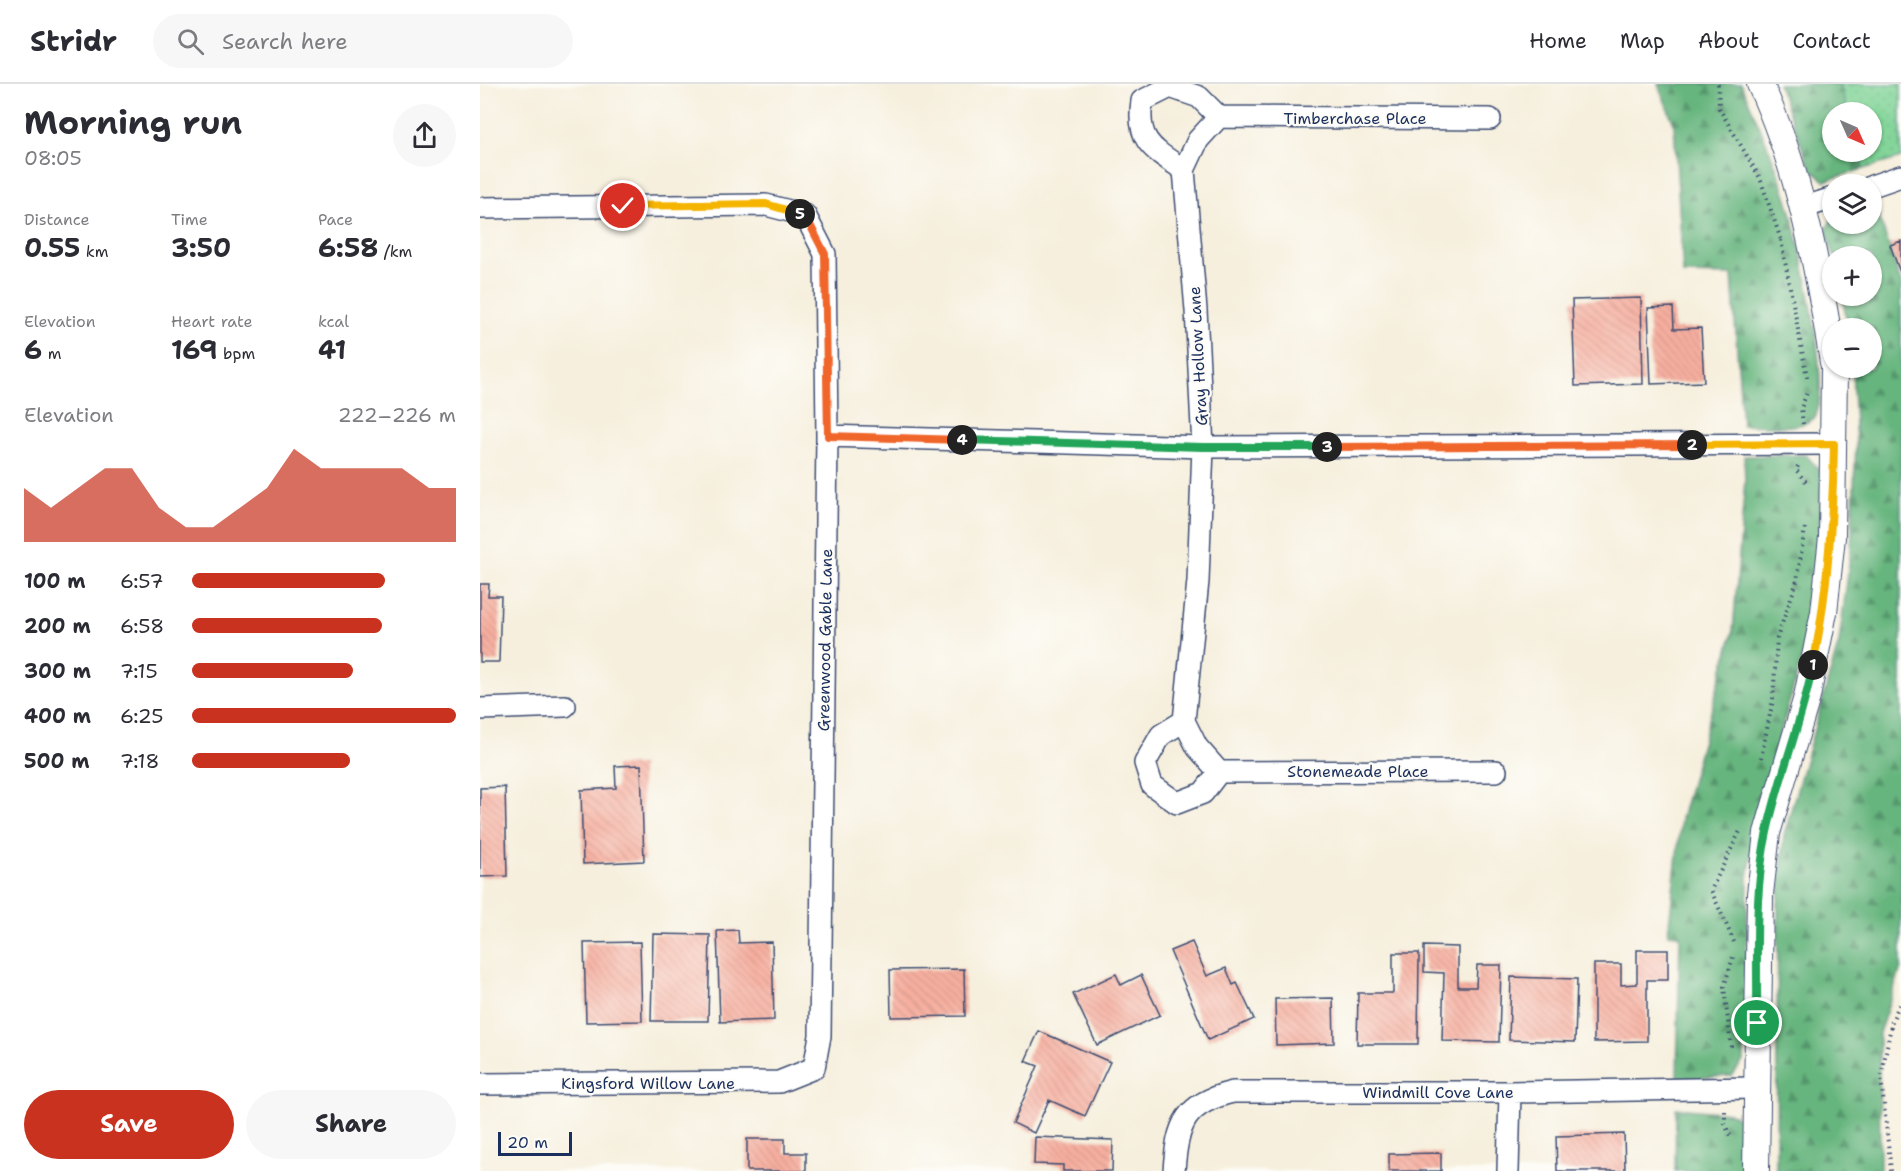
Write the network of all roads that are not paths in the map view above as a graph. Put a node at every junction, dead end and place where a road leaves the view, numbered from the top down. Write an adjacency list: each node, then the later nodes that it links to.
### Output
1 (1760, 84): 9 (street)
2 (1219, 117): 3 (street, Timberchase Place); 4 (street, Gray Hollow Lane); 4 (street)
3 (1490, 119)
4 (1184, 170): 14 (street, Gray Hollow Lane)
5 (1901, 176): 6 (street)
6 (1882, 183)
7 (1822, 202): 9 (street)
8 (480, 208): 12 (street, Greenwood Gable Lane)
9 (1802, 208): 10 (street)
10 (1826, 318)
11 (1834, 378): 13 (street)
12 (828, 436): 14 (street); 20 (street, Greenwood Gable Lane)
13 (1834, 444): 14 (street); 22 (street)
14 (1203, 447): 17 (street, Gray Hollow Lane)
15 (565, 705): 16 (street)
16 (480, 709)
17 (1184, 721): 19 (street); 19 (street)
18 (1496, 771): 19 (street, Stonemeade Place)
19 (1219, 772)
20 (814, 1068): 21 (street, Kingsford Willow Lane)
21 (480, 1084)
22 (1755, 1088): 23 (street, Windmill Cove Lane); 26 (street)
23 (1510, 1092): 24 (street, Windmill Cove Lane); 25 (street)
24 (1174, 1171)
25 (1508, 1171)
26 (1756, 1171)

